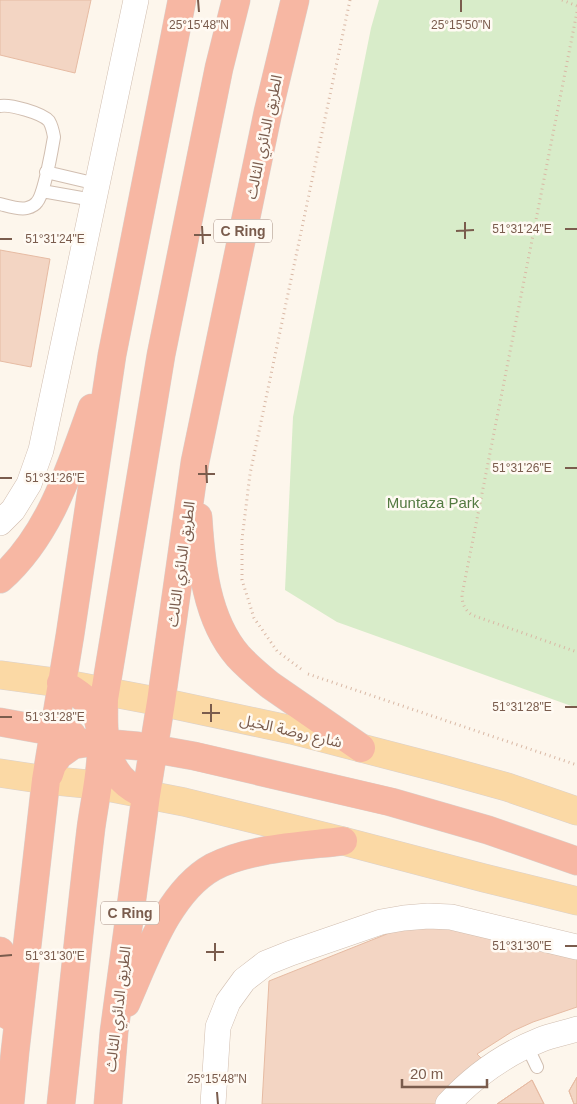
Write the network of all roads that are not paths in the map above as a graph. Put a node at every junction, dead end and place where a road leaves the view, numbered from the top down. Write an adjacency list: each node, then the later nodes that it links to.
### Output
1 (136, 0): 8 (street)
2 (182, 0): 10 (highway)
3 (236, 0): 16 (highway)
4 (295, 0): 11 (highway, الطريق الدائري الثالث / C Ring)
5 (0, 106): 6 (lane)
6 (46, 172): 7 (lane); 8 (lane)
7 (42, 191): 8 (lane); 9 (lane)
8 (95, 192): 12 (street)
9 (0, 204)
10 (112, 354): 13 (highway); 15 (highway)
11 (195, 462): 17 (highway, الطريق الدائري الثالث / C Ring); 21 (highway)
12 (0, 523)
13 (0, 579)
14 (0, 675): 15 (main road, شارع روضة الخيل)
15 (61, 683): 16 (main road, شارع روضة الخيل); 19 (highway); 20 (highway)
16 (106, 692): 17 (main road, شارع روضة الخيل); 20 (highway)
17 (161, 702): 20 (highway); 21 (main road, شارع روضة الخيل); 22 (highway, الطريق الدائري الثالث / C Ring)
18 (0, 722): 19 (highway)
19 (54, 732): 20 (highway); 24 (highway)
20 (104, 741): 22 (highway); 24 (highway); 25 (highway); 26 (highway)
21 (361, 748): 27 (main road, شارع روضة الخيل)
22 (153, 749): 26 (highway, الطريق الدائري الثالث / C Ring); 29 (highway)
23 (0, 773): 24 (main road)
24 (46, 780): 25 (main road); 35 (highway)
25 (97, 785): 26 (main road); 37 (highway)
26 (146, 795): 28 (main road); 34 (highway, الطريق الدائري الثالث / C Ring)
27 (577, 811)
28 (344, 841): 30 (main road); 34 (highway)
29 (577, 861)
30 (577, 901)
31 (577, 947): 39 (street)
32 (0, 951): 35 (highway)
33 (577, 1029): 40 (street)
34 (114, 1032): 38 (highway, الطريق الدائري الثالث / C Ring)
35 (15, 1052): 36 (highway)
36 (10, 1104)
37 (61, 1104)
38 (108, 1104)
39 (213, 1104)
40 (448, 1104)

